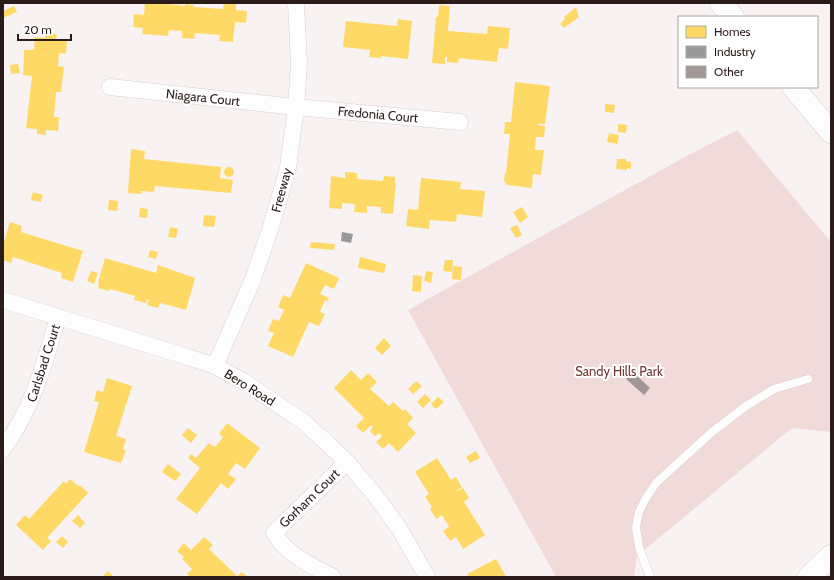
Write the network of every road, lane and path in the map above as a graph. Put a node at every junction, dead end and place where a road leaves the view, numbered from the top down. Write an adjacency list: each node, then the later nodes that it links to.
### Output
1 (296, 3): 6 (street, Freeway)
2 (721, 3): 3 (highway)
3 (732, 16)
4 (110, 86): 6 (street, Niagara Court)
5 (794, 88): 8 (highway)
6 (296, 107): 7 (street, Fredonia Court); 11 (street, Freeway)
7 (460, 122)
8 (831, 132)
9 (3, 300): 10 (street, Bero Road)
10 (58, 317): 11 (street, Bero Road); 13 (street, Carlsbad Court)
11 (215, 366): 14 (street, Bero Road)
12 (808, 379): 18 (lane)
13 (3, 449)
14 (347, 462): 16 (street, Gorham Court); 17 (street, Bero Road)
15 (831, 556): 19 (highway)
16 (333, 577)
17 (427, 577)
18 (650, 577)
19 (809, 577)

